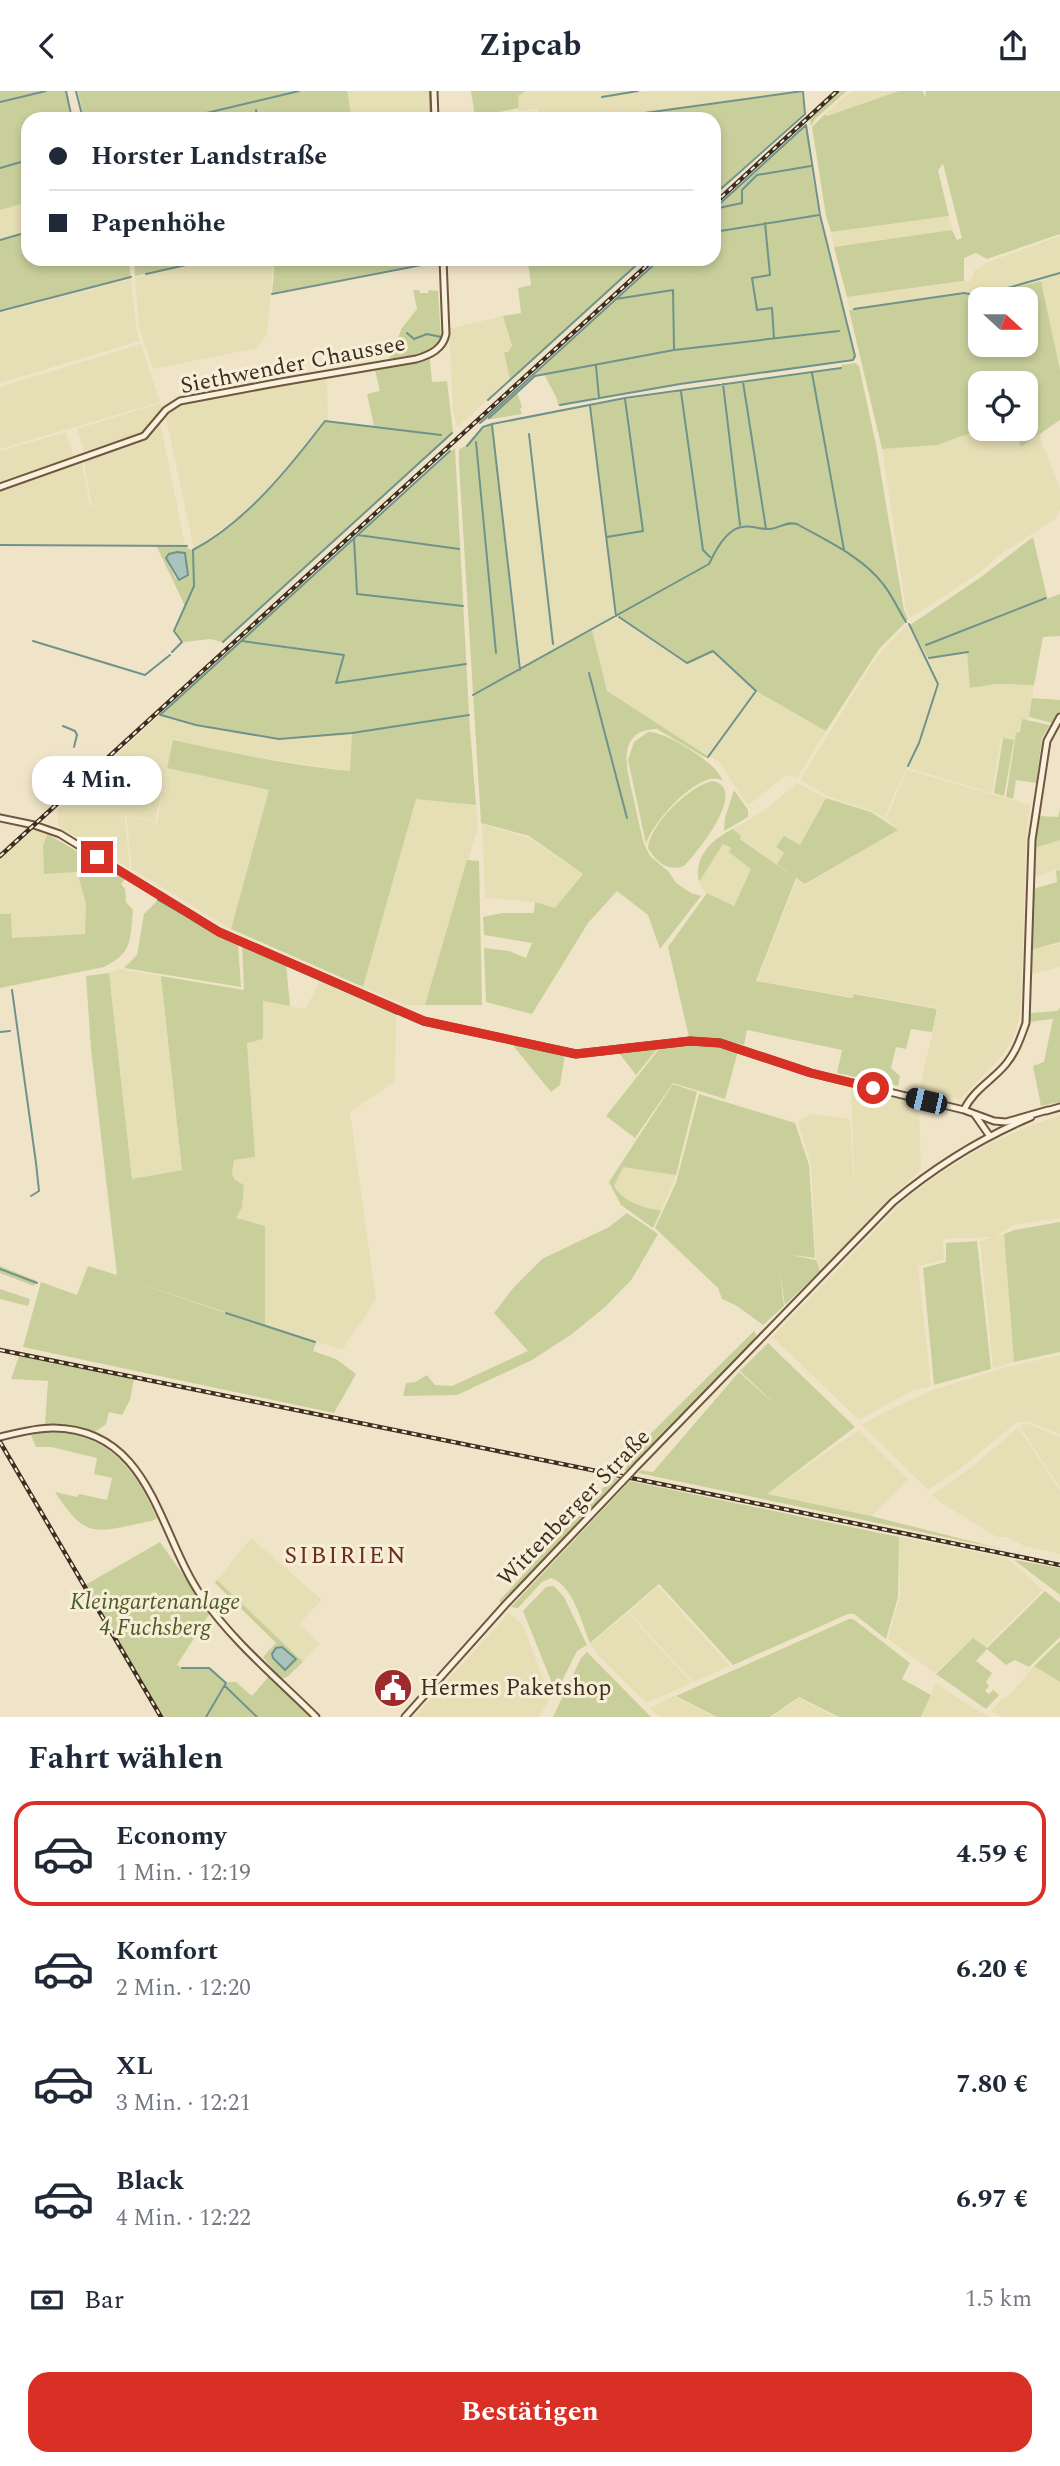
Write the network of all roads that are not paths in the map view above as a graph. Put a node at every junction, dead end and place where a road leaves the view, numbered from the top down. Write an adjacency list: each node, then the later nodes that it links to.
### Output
1 (434, 91): 2 (main road)
2 (435, 112)
3 (443, 266): 4 (main road, Siethwender Chaussee)
4 (0, 487)
5 (1060, 717): 8 (main road)
6 (0, 818): 8 (main road)
7 (1060, 1107): 9 (main road)
8 (964, 1110): 10 (main road)
9 (1048, 1110): 10 (main road); 11 (main road, Wittenberger Straße)
10 (974, 1115): 11 (main road)
11 (989, 1135): 14 (main road, Wittenberger Straße, bridge)
12 (0, 1437): 13 (main road)
13 (316, 1717)
14 (405, 1717)

